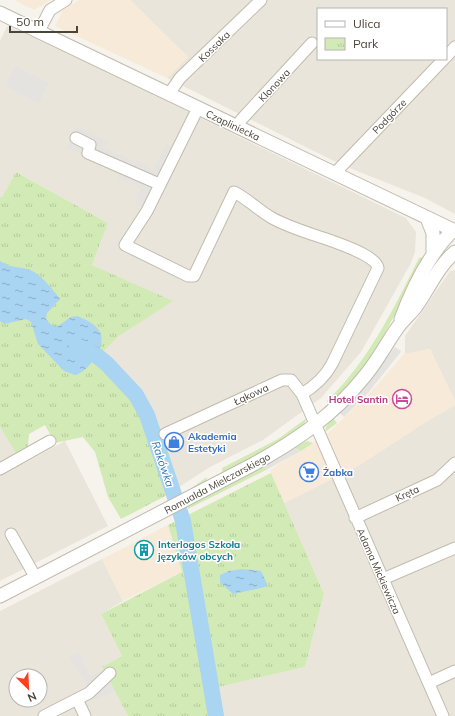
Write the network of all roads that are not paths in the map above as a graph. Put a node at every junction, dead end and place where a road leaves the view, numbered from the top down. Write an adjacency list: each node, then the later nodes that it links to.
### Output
1 (66, 0): 5 (street)
2 (261, 0): 10 (street, Kossaka)
3 (0, 10): 4 (street, Czapliniecka)
4 (6, 15): 5 (street, Czapliniecka)
5 (39, 30): 10 (street, Czapliniecka)
6 (312, 43): 12 (street, Klonowa)
7 (455, 48): 8 (street)
8 (447, 56)
9 (443, 60): 14 (street, Podgórze)
10 (170, 94): 11 (street, Czapliniecka)
11 (198, 108): 12 (street, Czapliniecka); 15 (street)
12 (238, 127): 14 (street, Czapliniecka)
13 (76, 138): 15 (street)
14 (335, 174): 16 (street, Czapliniecka)
15 (159, 184): 21 (street)
16 (427, 218): 17 (street, Czapliniecka); 18 (street)
17 (454, 230): 18 (street, Romualda Mielczarskiego); 19 (street, Romualda Mielczarskiego)
18 (433, 252): 20 (street, Romualda Mielczarskiego)
19 (451, 256): 20 (street, Romualda Mielczarskiego)
20 (398, 326): 22 (street, Romualda Mielczarskiego)
21 (302, 394): 22 (street, Łąkowa); 23 (street, Łąkowa)
22 (315, 426): 27 (street, Adama Mickiewicza); 30 (street, Romualda Mielczarskiego)
23 (165, 434)
24 (50, 442): 26 (street)
25 (455, 463): 27 (street, Kręta)
26 (0, 468)
27 (355, 518): 31 (street, Adama Mickiewicza)
28 (12, 534): 30 (street)
29 (455, 548): 31 (street)
30 (36, 578): 32 (street, Romualda Mielczarskiego)
31 (383, 579): 35 (street, Adama Mickiewicza)
32 (0, 596)
33 (455, 671): 35 (street)
34 (110, 673): 36 (street)
35 (429, 683): 39 (street, Adama Mickiewicza)
36 (76, 699): 37 (street); 38 (street)
37 (44, 716)
38 (85, 716)
39 (443, 716)

